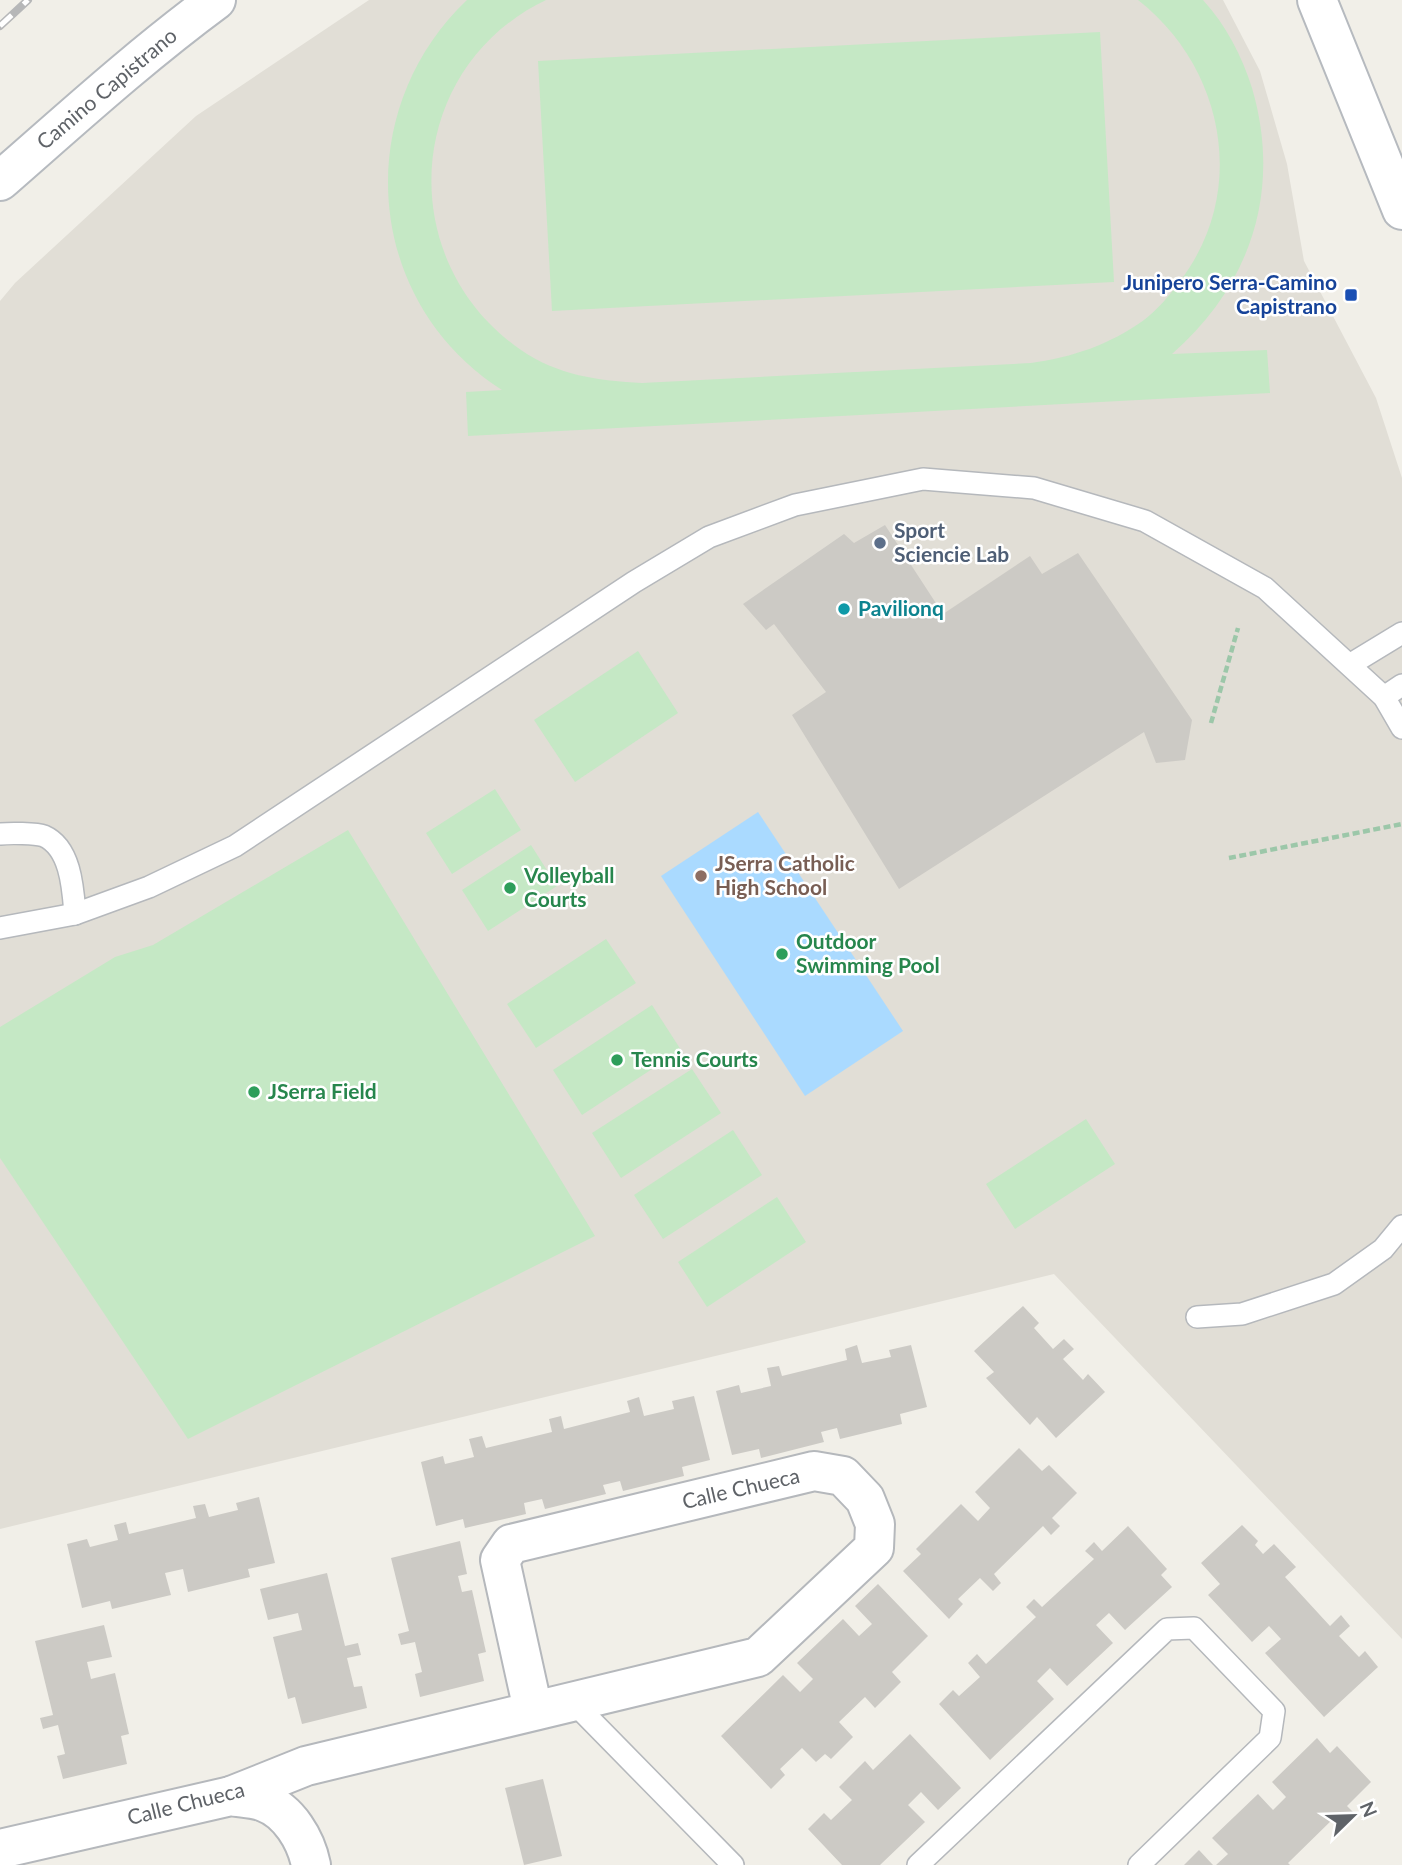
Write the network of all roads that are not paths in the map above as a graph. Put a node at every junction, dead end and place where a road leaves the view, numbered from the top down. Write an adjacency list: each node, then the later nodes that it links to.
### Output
1 (216, 0): 3 (street, Camino Capistrano)
2 (1317, 0): 4 (street)
3 (0, 181)
4 (1402, 210)
5 (1402, 632): 6 (lane)
6 (1351, 664): 8 (lane); 11 (lane)
7 (1402, 685): 8 (lane)
8 (1384, 697): 9 (lane)
9 (1402, 727)
10 (0, 834): 11 (lane)
11 (75, 914): 12 (lane)
12 (0, 928)
13 (1402, 1226): 14 (lane)
14 (1197, 1317)
15 (572, 1701): 16 (street, Calle Chueca); 16 (street, Calle Chueca); 20 (lane)
16 (533, 1710): 17 (street, Calle Chueca)
17 (231, 1796): 18 (street, Calle Chueca); 19 (street)
18 (0, 1849)
19 (311, 1865)
20 (733, 1865)
21 (918, 1865): 22 (lane)
22 (1139, 1865)

